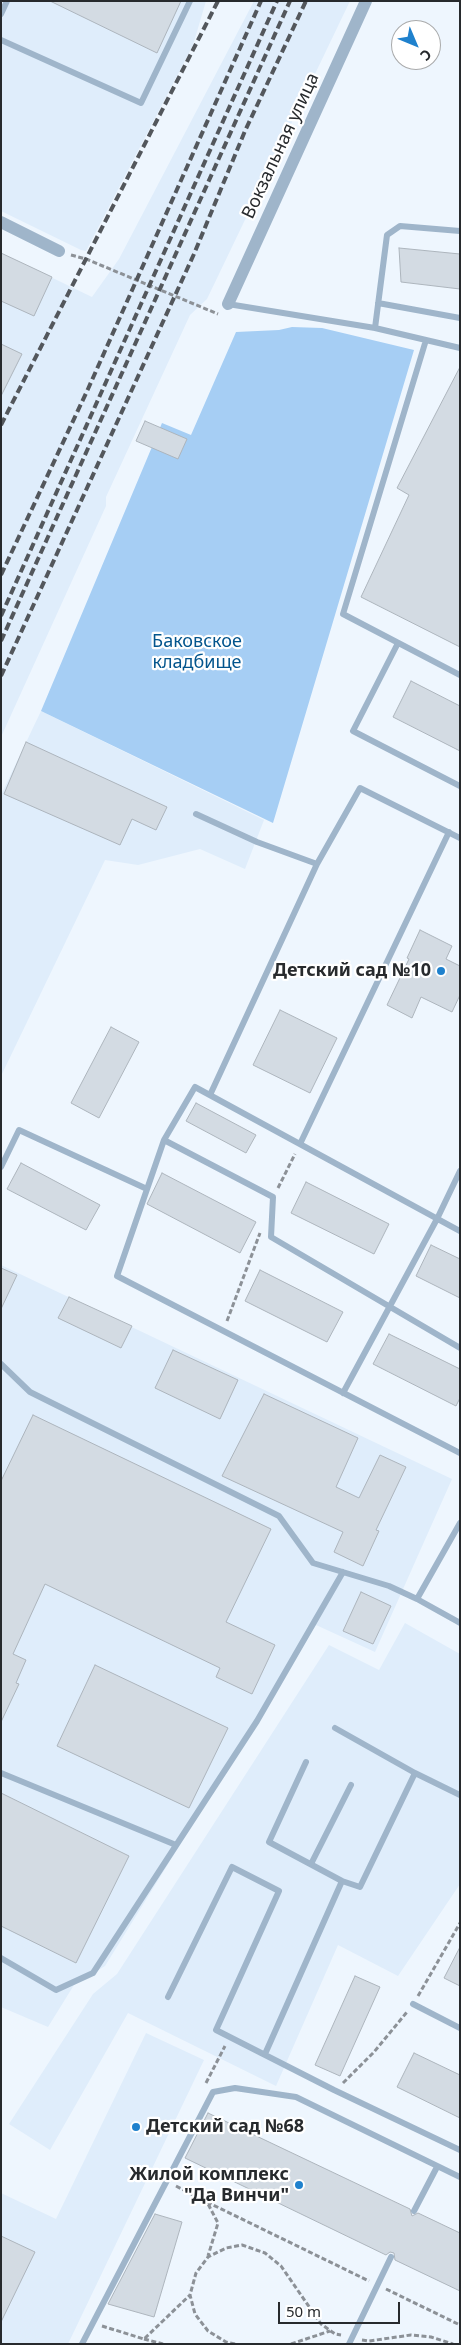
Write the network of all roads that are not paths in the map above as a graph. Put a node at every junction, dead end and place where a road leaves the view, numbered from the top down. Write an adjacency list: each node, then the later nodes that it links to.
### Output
1 (7, 1): 4 (lane)
2 (190, 1): 5 (lane)
3 (366, 1): 10 (street, Вокзальная улица)
4 (1, 14)
5 (1, 40)
6 (1, 222): 8 (street)
7 (460, 231): 9 (lane)
8 (59, 251)
9 (378, 303): 11 (lane); 12 (lane)
10 (228, 304): 12 (lane)
11 (460, 318)
12 (375, 328): 13 (lane)
13 (426, 340): 14 (lane); 15 (lane)
14 (460, 348)
15 (398, 643): 16 (lane); 17 (lane)
16 (460, 675)
17 (460, 786)
18 (196, 814): 21 (lane)
19 (449, 832): 20 (lane); 21 (lane); 24 (lane)
20 (460, 838)
21 (317, 864): 22 (lane)
22 (210, 1095): 23 (lane); 24 (lane)
23 (164, 1140): 27 (lane); 30 (lane)
24 (300, 1144): 28 (lane)
25 (1, 1167): 27 (lane)
26 (460, 1171): 28 (lane)
27 (147, 1190): 33 (lane)
28 (437, 1219): 29 (lane); 30 (lane)
29 (460, 1231)
30 (390, 1307): 31 (lane); 33 (lane)
31 (460, 1348)
32 (2, 1365): 36 (lane)
33 (343, 1393): 34 (lane)
34 (460, 1454)
35 (460, 1523): 37 (lane)
36 (343, 1572): 37 (lane); 45 (lane)
37 (417, 1599): 38 (lane)
38 (460, 1623)
39 (335, 1728): 42 (lane)
40 (306, 1762): 46 (lane)
41 (1, 1773): 45 (lane)
42 (415, 1773): 44 (lane); 47 (lane)
43 (351, 1785): 46 (lane)
44 (460, 1795)
45 (176, 1845): 48 (lane)
46 (312, 1864): 47 (lane)
47 (342, 1881): 52 (lane)
48 (1, 1958)
49 (168, 1997): 52 (lane)
50 (413, 2004): 51 (lane)
51 (460, 2028)
52 (265, 2054): 53 (lane)
53 (460, 2150)
54 (437, 2168): 55 (lane); 56 (lane); 58 (lane)
55 (460, 2177)
56 (414, 2211)
57 (391, 2257): 59 (lane)
58 (82, 2344)
59 (349, 2344)

